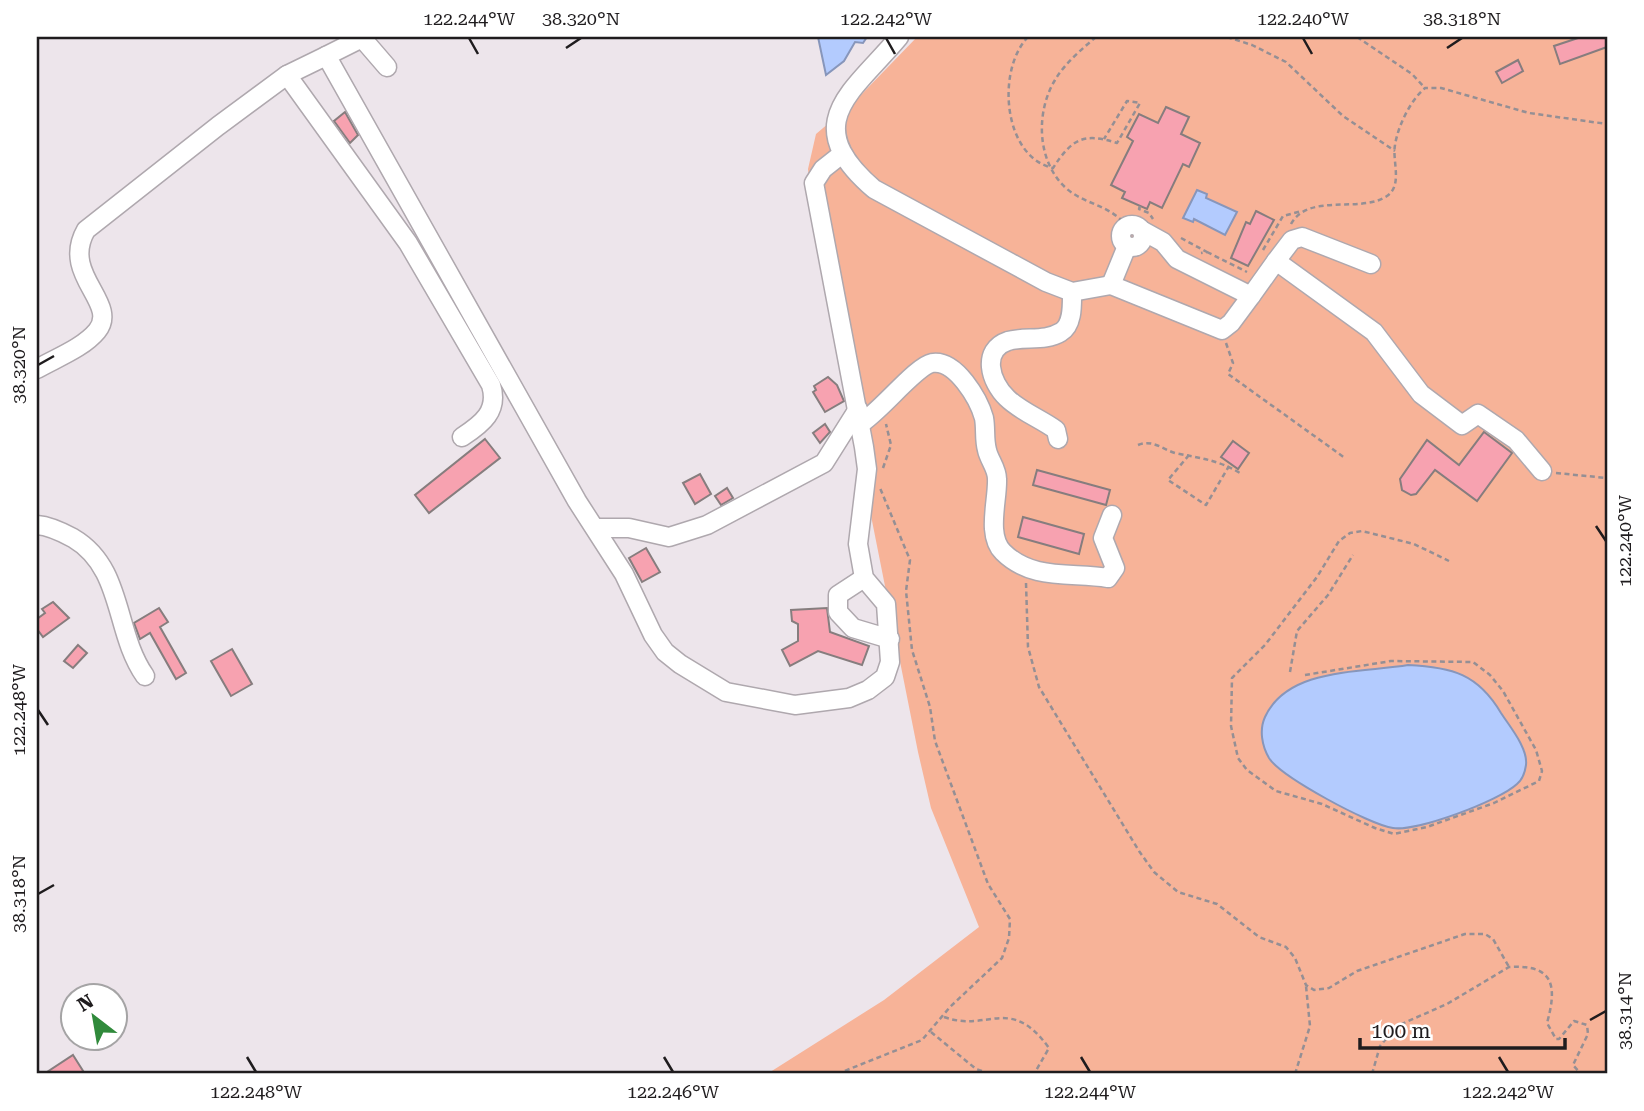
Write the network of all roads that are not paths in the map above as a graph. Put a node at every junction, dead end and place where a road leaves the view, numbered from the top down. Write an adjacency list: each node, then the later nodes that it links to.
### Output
1 (899, 37): 6 (street)
2 (326, 56): 3 (street); 4 (street); 5 (street)
3 (387, 66)
4 (287, 75): 7 (street); 13 (street)
5 (372, 136): 7 (street); 20 (street)
6 (842, 154): 11 (street); 14 (street)
7 (347, 156): 15 (street)
8 (1268, 260): 9 (street); 12 (street); 17 (street)
9 (1371, 264)
10 (1111, 285): 11 (street); 12 (street); 12 (street)
11 (1072, 292): 16 (street)
12 (1251, 296)
13 (37, 369)
14 (859, 417): 18 (street); 20 (street); 21 (street)
15 (462, 437)
16 (1058, 439)
17 (1542, 471)
18 (1112, 515)
19 (37, 525): 23 (street)
20 (596, 528): 22 (street)
21 (864, 578): 22 (street); 22 (street)
22 (890, 639)
23 (145, 676)

